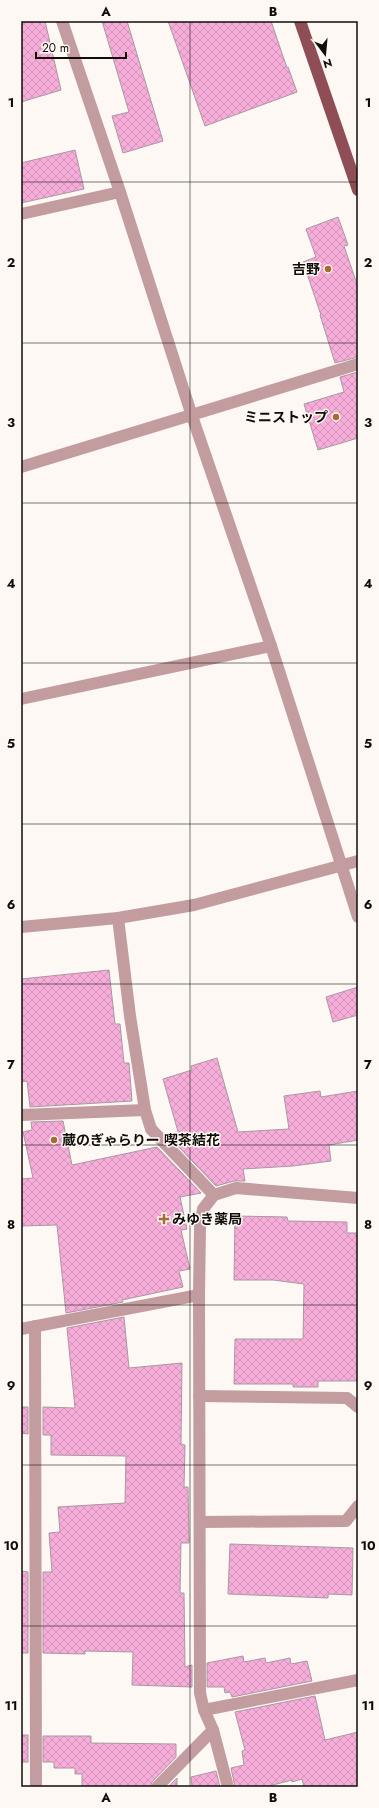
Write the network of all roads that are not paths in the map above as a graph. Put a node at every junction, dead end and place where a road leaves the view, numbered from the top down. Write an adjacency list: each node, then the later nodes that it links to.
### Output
1 (62, 21): 4 (street)
2 (300, 21): 3 (main road)
3 (358, 190)
4 (120, 192): 5 (street); 7 (street)
5 (21, 214)
6 (358, 364): 7 (street)
7 (192, 416): 8 (street); 9 (street)
8 (21, 467)
9 (270, 646): 10 (street); 12 (street)
10 (21, 700)
11 (358, 861): 12 (street)
12 (342, 866): 13 (street); 14 (street)
13 (358, 917)
14 (118, 918): 15 (street); 16 (street)
15 (21, 927)
16 (145, 1110): 17 (street); 18 (street)
17 (21, 1115)
18 (214, 1195): 19 (street); 20 (street)
19 (358, 1198)
20 (199, 1295): 21 (street); 23 (street)
21 (35, 1326): 22 (street); 30 (street)
22 (21, 1329)
23 (199, 1396): 24 (street); 26 (street)
24 (358, 1407)
25 (358, 1506): 26 (street)
26 (200, 1522): 28 (street)
27 (358, 1680): 28 (street)
28 (204, 1710): 29 (street)
29 (213, 1730): 31 (street); 32 (street)
30 (36, 1787)
31 (157, 1787)
32 (228, 1787)

